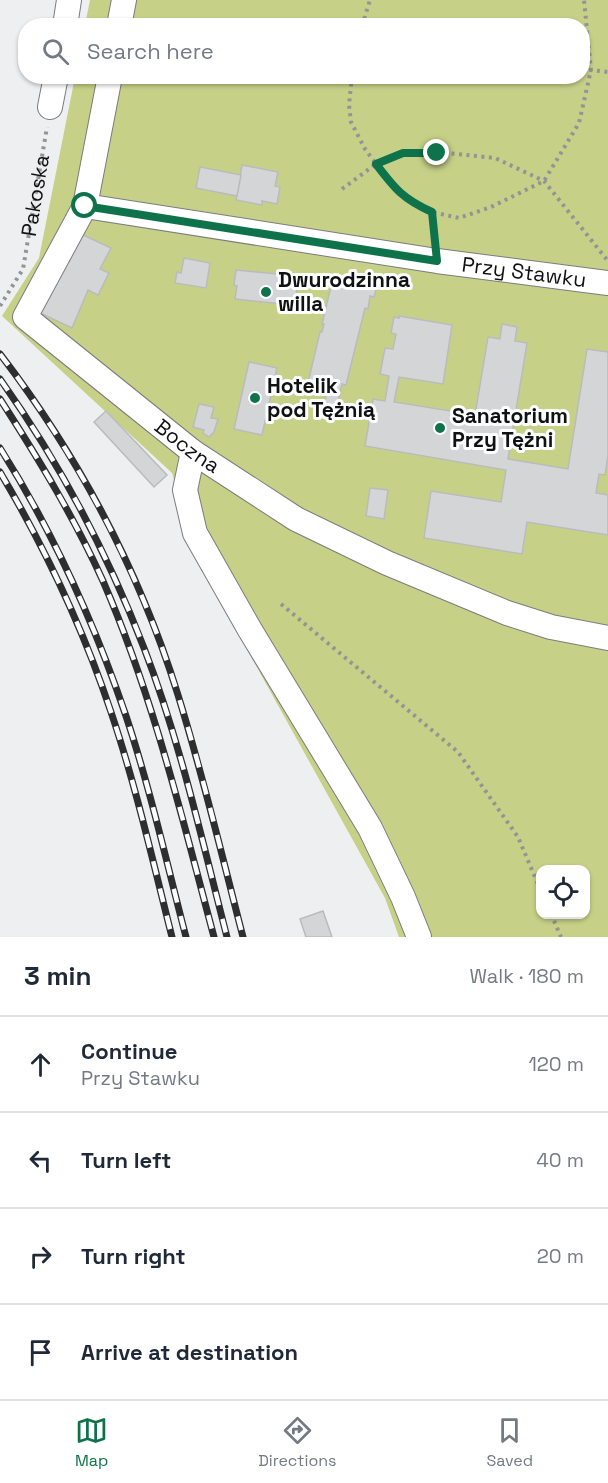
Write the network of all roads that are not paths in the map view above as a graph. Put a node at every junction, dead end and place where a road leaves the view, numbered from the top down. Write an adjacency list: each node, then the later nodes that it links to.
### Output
1 (69, 0): 3 (street)
2 (124, 0): 4 (street)
3 (66, 18)
4 (121, 18)
5 (54, 84): 7 (street)
6 (108, 84): 8 (street, Boczna)
7 (50, 107)
8 (85, 206): 9 (street, Przy Stawku); 10 (street, Boczna)
9 (608, 283)
10 (193, 452): 11 (street, Boczna); 12 (street)
11 (608, 638)
12 (419, 937)

